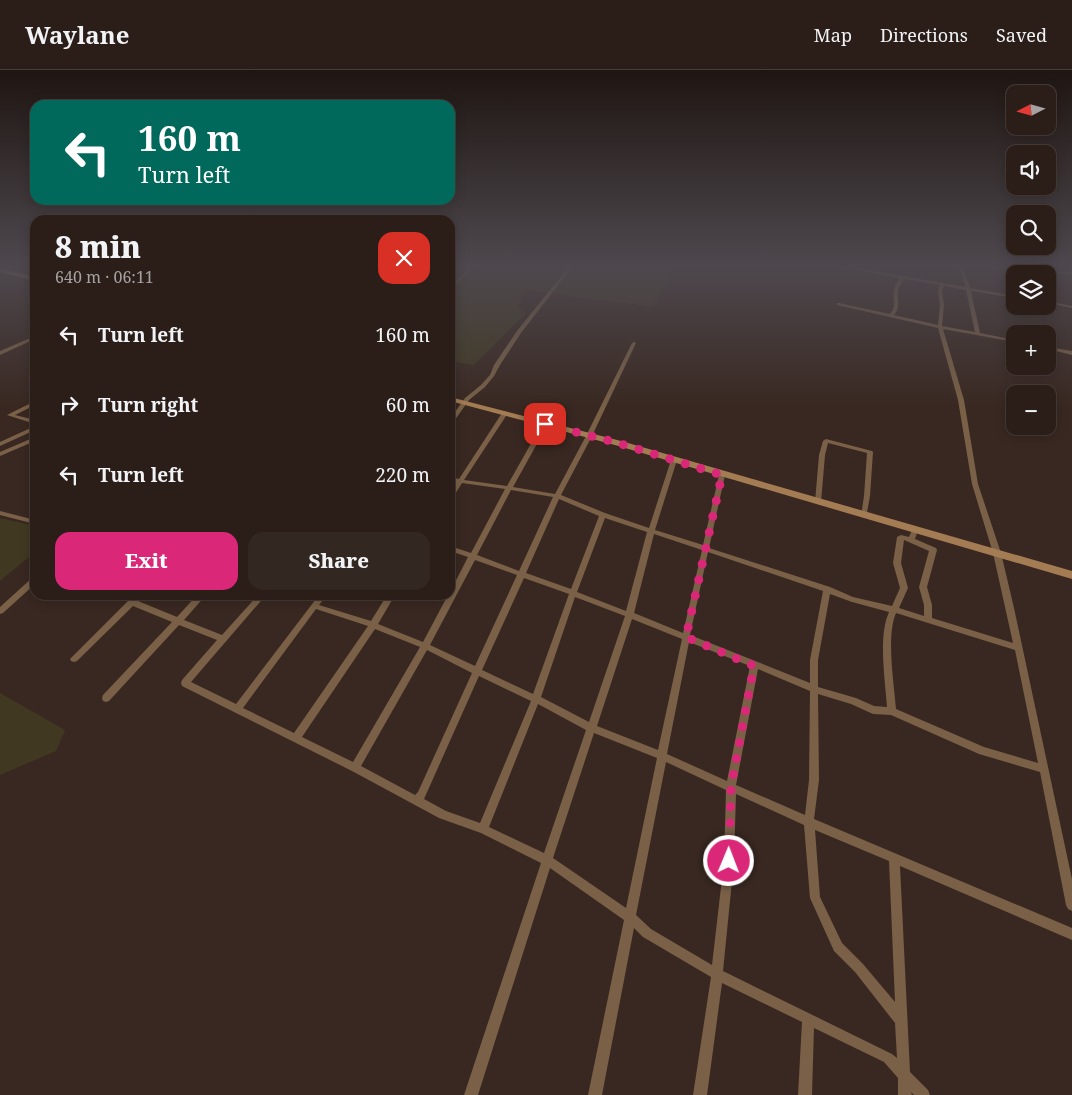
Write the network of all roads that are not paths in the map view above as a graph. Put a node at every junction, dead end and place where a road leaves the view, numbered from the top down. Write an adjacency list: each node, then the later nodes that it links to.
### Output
1 (534, 313): 16 (street)
2 (877, 313): 6 (street)
3 (896, 313): 6 (street)
4 (941, 313): 7 (street)
5 (973, 313): 8 (street)
6 (890, 316): 7 (street)
7 (940, 327): 8 (street); 44 (street)
8 (978, 334): 10 (street)
9 (30, 339): 13 (street)
10 (1006, 339)
11 (634, 342): 23 (street)
12 (1056, 350): 14 (street)
13 (0, 353)
14 (1072, 353)
15 (455, 400): 16 (street)
16 (464, 403): 18 (street); 19 (street)
17 (30, 405): 20 (street)
18 (505, 413): 21 (street); 30 (street)
19 (455, 416)
20 (30, 421)
21 (545, 424): 23 (street); 31 (street)
22 (30, 430): 25 (street)
23 (589, 436): 27 (street); 33 (street)
24 (30, 440): 26 (street)
25 (0, 444)
26 (0, 454)
27 (674, 460): 28 (street); 40 (street)
28 (722, 475): 34 (street); 42 (street)
29 (455, 480): 30 (street)
30 (460, 481): 31 (street); 32 (street)
31 (509, 488): 33 (street); 45 (street)
32 (455, 490)
33 (557, 496): 36 (street); 46 (street)
34 (818, 502): 37 (street); 37 (street)
35 (0, 513): 38 (street)
36 (603, 515): 40 (street); 51 (street)
37 (864, 516): 39 (street)
38 (30, 521)
39 (915, 530): 41 (street); 44 (street)
40 (651, 532): 42 (street); 61 (street)
41 (911, 540): 59 (street); 63 (street)
42 (707, 549): 50 (street); 65 (street)
43 (455, 550): 45 (street)
44 (997, 553): 47 (street); 68 (street)
45 (472, 556): 46 (street); 49 (street)
46 (521, 574): 51 (street); 71 (street)
47 (1072, 574)
48 (30, 584): 60 (street)
49 (455, 589)
50 (827, 590): 59 (street); 72 (street)
51 (573, 593): 61 (street); 74 (street)
52 (197, 600): 62 (street)
53 (258, 600): 66 (street)
54 (318, 600): 58 (street)
55 (388, 600): 64 (street)
56 (449, 600): 67 (street)
57 (132, 602): 62 (street); 69 (street)
58 (314, 606): 64 (street); 75 (street)
59 (894, 610): 63 (street); 76 (street)
60 (0, 611)
61 (629, 616): 65 (street); 77 (street)
62 (178, 620): 66 (street); 73 (street)
63 (928, 620): 68 (street)
64 (373, 625): 67 (street); 78 (street)
65 (686, 637): 70 (street); 79 (street)
66 (223, 639): 75 (street)
67 (425, 646): 71 (street); 80 (street)
68 (1018, 648): 81 (street)
69 (74, 659)
70 (754, 666): 72 (street); 82 (street)
71 (477, 670): 74 (street); 83 (street)
72 (814, 689): 76 (street); 84 (street)
73 (106, 698)
74 (536, 699): 77 (street); 85 (street)
75 (237, 709): 78 (street)
76 (892, 711): 81 (street)
77 (592, 728): 79 (street); 87 (street)
78 (295, 739): 80 (street)
79 (662, 756): 82 (street); 89 (street)
80 (355, 768): 83 (street)
81 (1043, 769): 88 (street)
82 (731, 787): 84 (street); 91 (street)
83 (416, 801): 85 (street)
84 (809, 822): 86 (street); 93 (street)
85 (483, 829): 87 (street)
86 (894, 858): 90 (street); 93 (street)
87 (547, 860): 89 (street); 95 (street)
88 (1072, 905)
89 (630, 917): 91 (street); 96 (street)
90 (1072, 934)
91 (716, 974): 92 (street); 97 (street)
92 (808, 1020): 94 (street); 98 (street)
93 (902, 1021): 94 (street)
94 (904, 1075): 99 (street); 100 (street)
95 (471, 1095)
96 (595, 1095)
97 (700, 1095)
98 (806, 1095)
99 (905, 1095)
100 (923, 1095)

